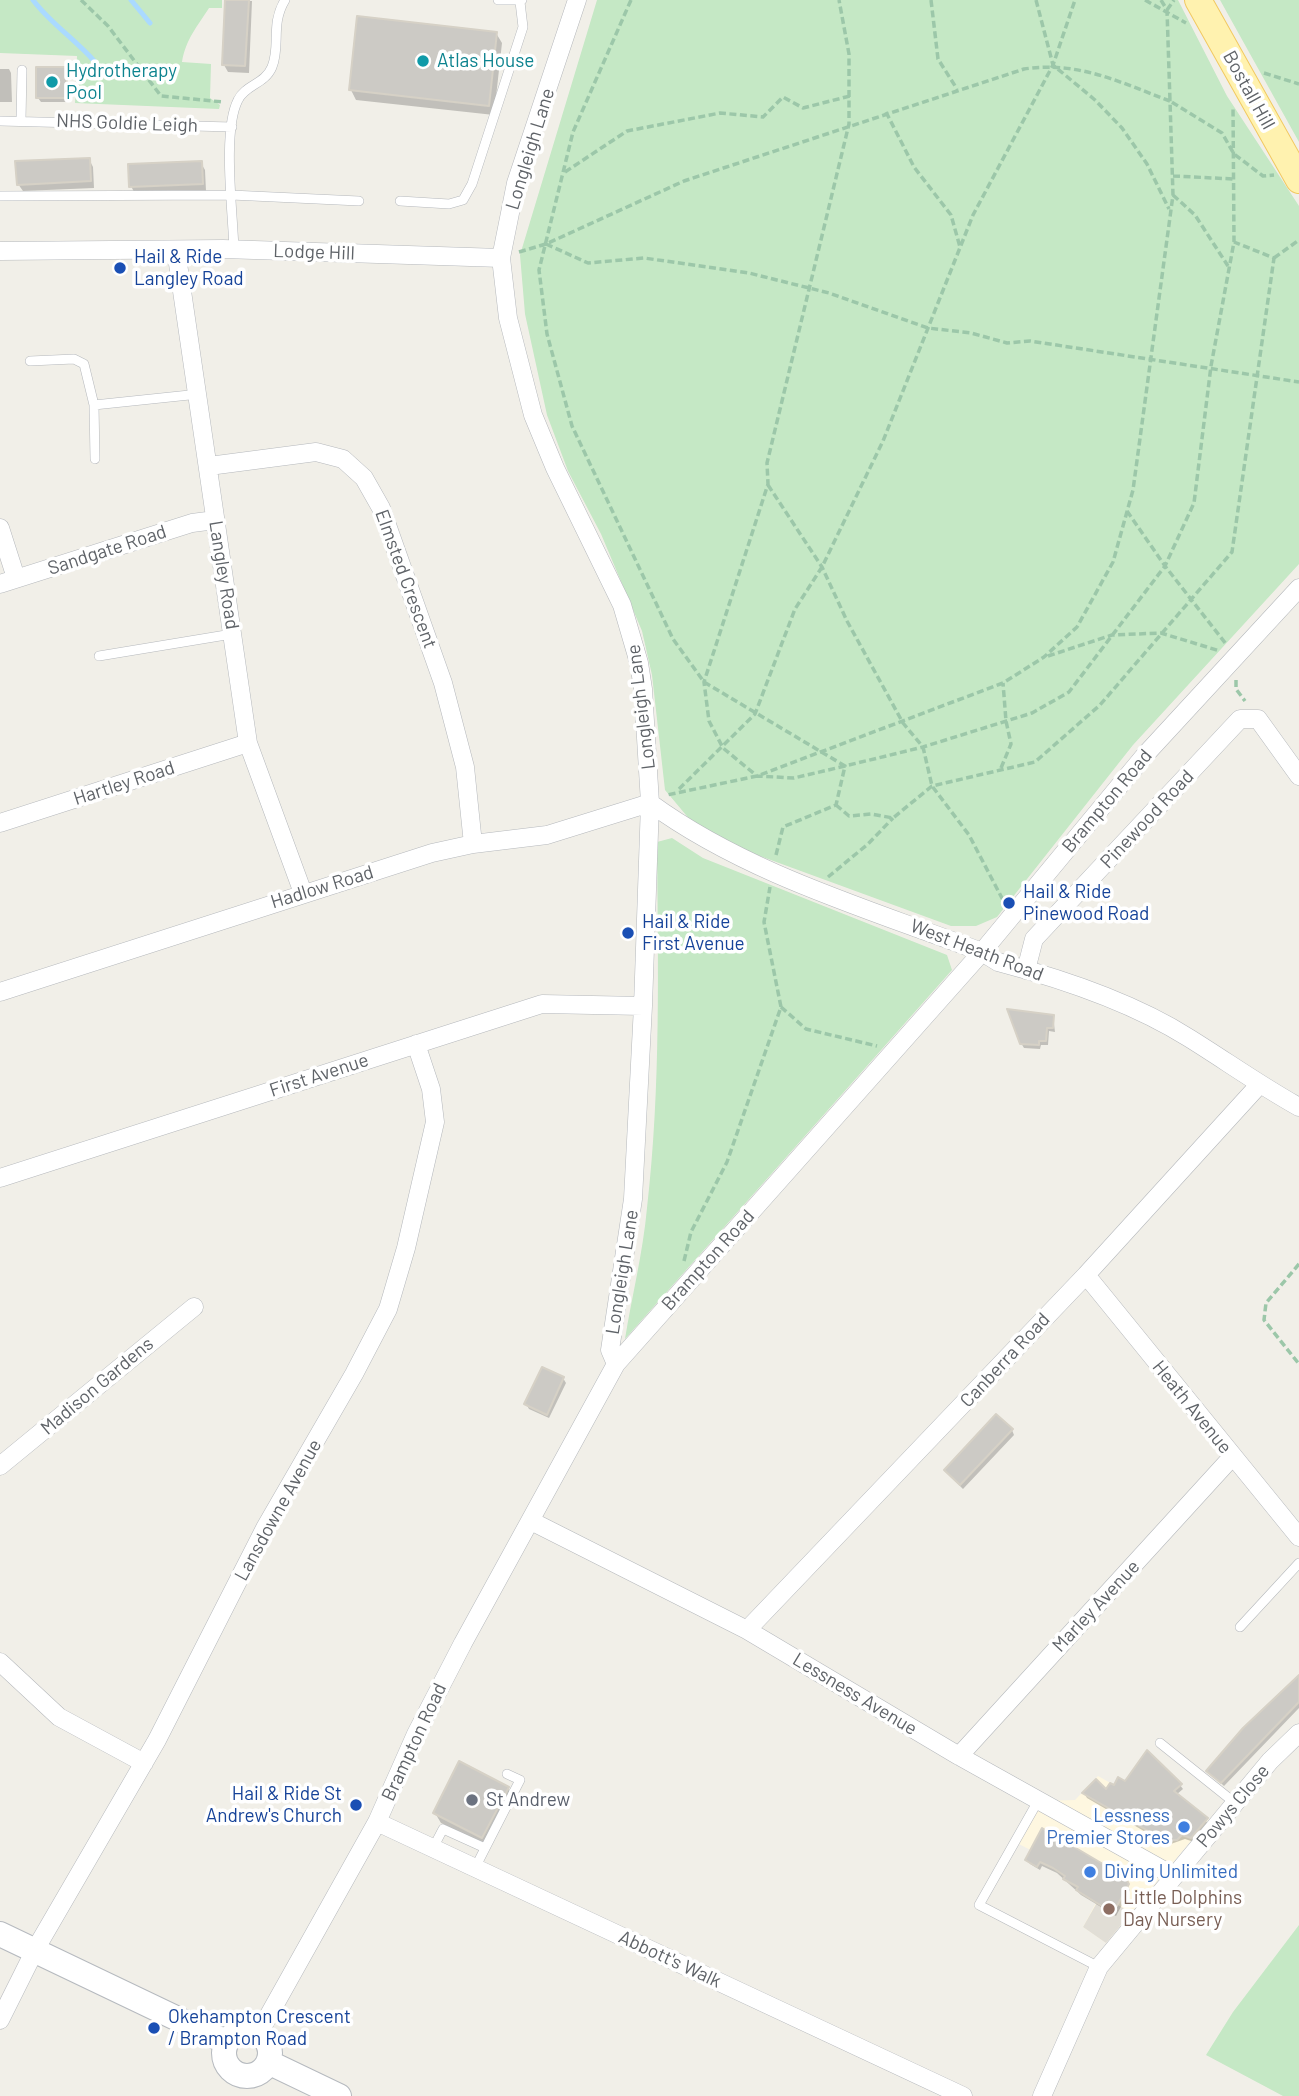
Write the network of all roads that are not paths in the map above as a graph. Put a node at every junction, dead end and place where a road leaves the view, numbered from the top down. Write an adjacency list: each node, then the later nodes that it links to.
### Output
1 (285, 0): 9 (lane)
2 (498, 0): 5 (lane)
3 (577, 0): 18 (street, Longleigh Lane)
4 (1198, 0): 10 (main road, Bostall Hill)
5 (521, 1): 14 (lane)
6 (22, 70): 7 (lane)
7 (21, 120): 8 (lane, NHS Goldie Leigh); 9 (lane, NHS Goldie Leigh)
8 (0, 121)
9 (232, 127): 11 (lane)
10 (1291, 177)
11 (231, 195): 12 (lane); 13 (lane); 16 (lane)
12 (0, 196)
13 (359, 201)
14 (400, 201)
15 (176, 250): 16 (street, Lodge Hill); 17 (street, Lodge Hill); 20 (street, Langley Road)
16 (234, 250): 18 (street, Lodge Hill)
17 (0, 251)
18 (501, 258): 32 (street, Longleigh Lane)
19 (30, 361): 21 (lane)
20 (199, 394): 21 (lane); 23 (street, Langley Road)
21 (94, 405): 22 (lane)
22 (95, 459)
23 (209, 466): 24 (street, Langley Road); 34 (street, Elmsted Crescent)
24 (215, 520): 26 (street, Sandgate Road); 28 (street, Langley Road)
25 (0, 528): 26 (street)
26 (8, 581)
27 (1299, 589): 36 (street, Brampton Road)
28 (232, 634): 29 (lane); 30 (street, Langley Road)
29 (99, 656)
30 (248, 743): 33 (street, Hartley Road); 35 (street, Langley Road)
31 (1299, 776): 37 (street, Pinewood Road)
32 (650, 803): 34 (street, Hadlow Road); 36 (street, West Heath Road); 39 (street, Longleigh Lane)
33 (0, 823)
34 (473, 844): 35 (street, Hadlow Road)
35 (303, 893): 38 (street, Hadlow Road)
36 (982, 952): 37 (street, West Heath Road); 46 (street, Brampton Road)
37 (1026, 970): 41 (street, West Heath Road)
38 (0, 992)
39 (643, 1006): 40 (street, First Avenue); 46 (street, Longleigh Lane)
40 (416, 1044): 43 (street, First Avenue); 58 (street, Lansdowne Avenue)
41 (1259, 1085): 42 (street, West Heath Road); 44 (street, Canberra Road)
42 (1299, 1107)
43 (0, 1178)
44 (1086, 1275): 47 (street, Heath Avenue); 53 (street, Canberra Road)
45 (194, 1307): 48 (street, Madison Gardens)
46 (616, 1364): 49 (street, Brampton Road)
47 (1233, 1457): 50 (street, Heath Avenue); 57 (street, Marley Avenue)
48 (0, 1466)
49 (531, 1521): 53 (street, Lessness Avenue); 62 (street, Brampton Road)
50 (1299, 1537)
51 (1299, 1563): 52 (lane)
52 (1240, 1628)
53 (747, 1630): 57 (street, Lessness Avenue)
54 (0, 1661): 58 (street)
55 (1299, 1733): 61 (street, Powys Close)
56 (1160, 1743): 61 (lane)
57 (959, 1756): 60 (street, Lessness Avenue)
58 (144, 1763): 68 (street, Lansdowne Avenue)
59 (507, 1774): 64 (lane)
60 (1038, 1801): 66 (street, Lessness Avenue); 69 (lane)
61 (1235, 1803): 66 (street, Powys Close)
62 (377, 1822): 63 (street, Abbott's Walk); 71 (street, Brampton Road)
63 (433, 1848): 64 (lane); 65 (street, Abbott's Walk)
64 (485, 1848): 65 (lane)
65 (475, 1868): 76 (street, Abbott's Walk)
66 (1174, 1876): 69 (street, Powys Close)
67 (0, 1934): 68 (street)
68 (35, 1950): 70 (street, Lansdowne Avenue); 72 (street)
69 (1099, 1967): 77 (street, Powys Close)
70 (0, 2020)
71 (260, 2031): 72 (street); 73 (street)
72 (226, 2042): 74 (street)
73 (268, 2062): 74 (street); 75 (street)
74 (228, 2086)
75 (339, 2096)
76 (963, 2096)
77 (1042, 2096)

